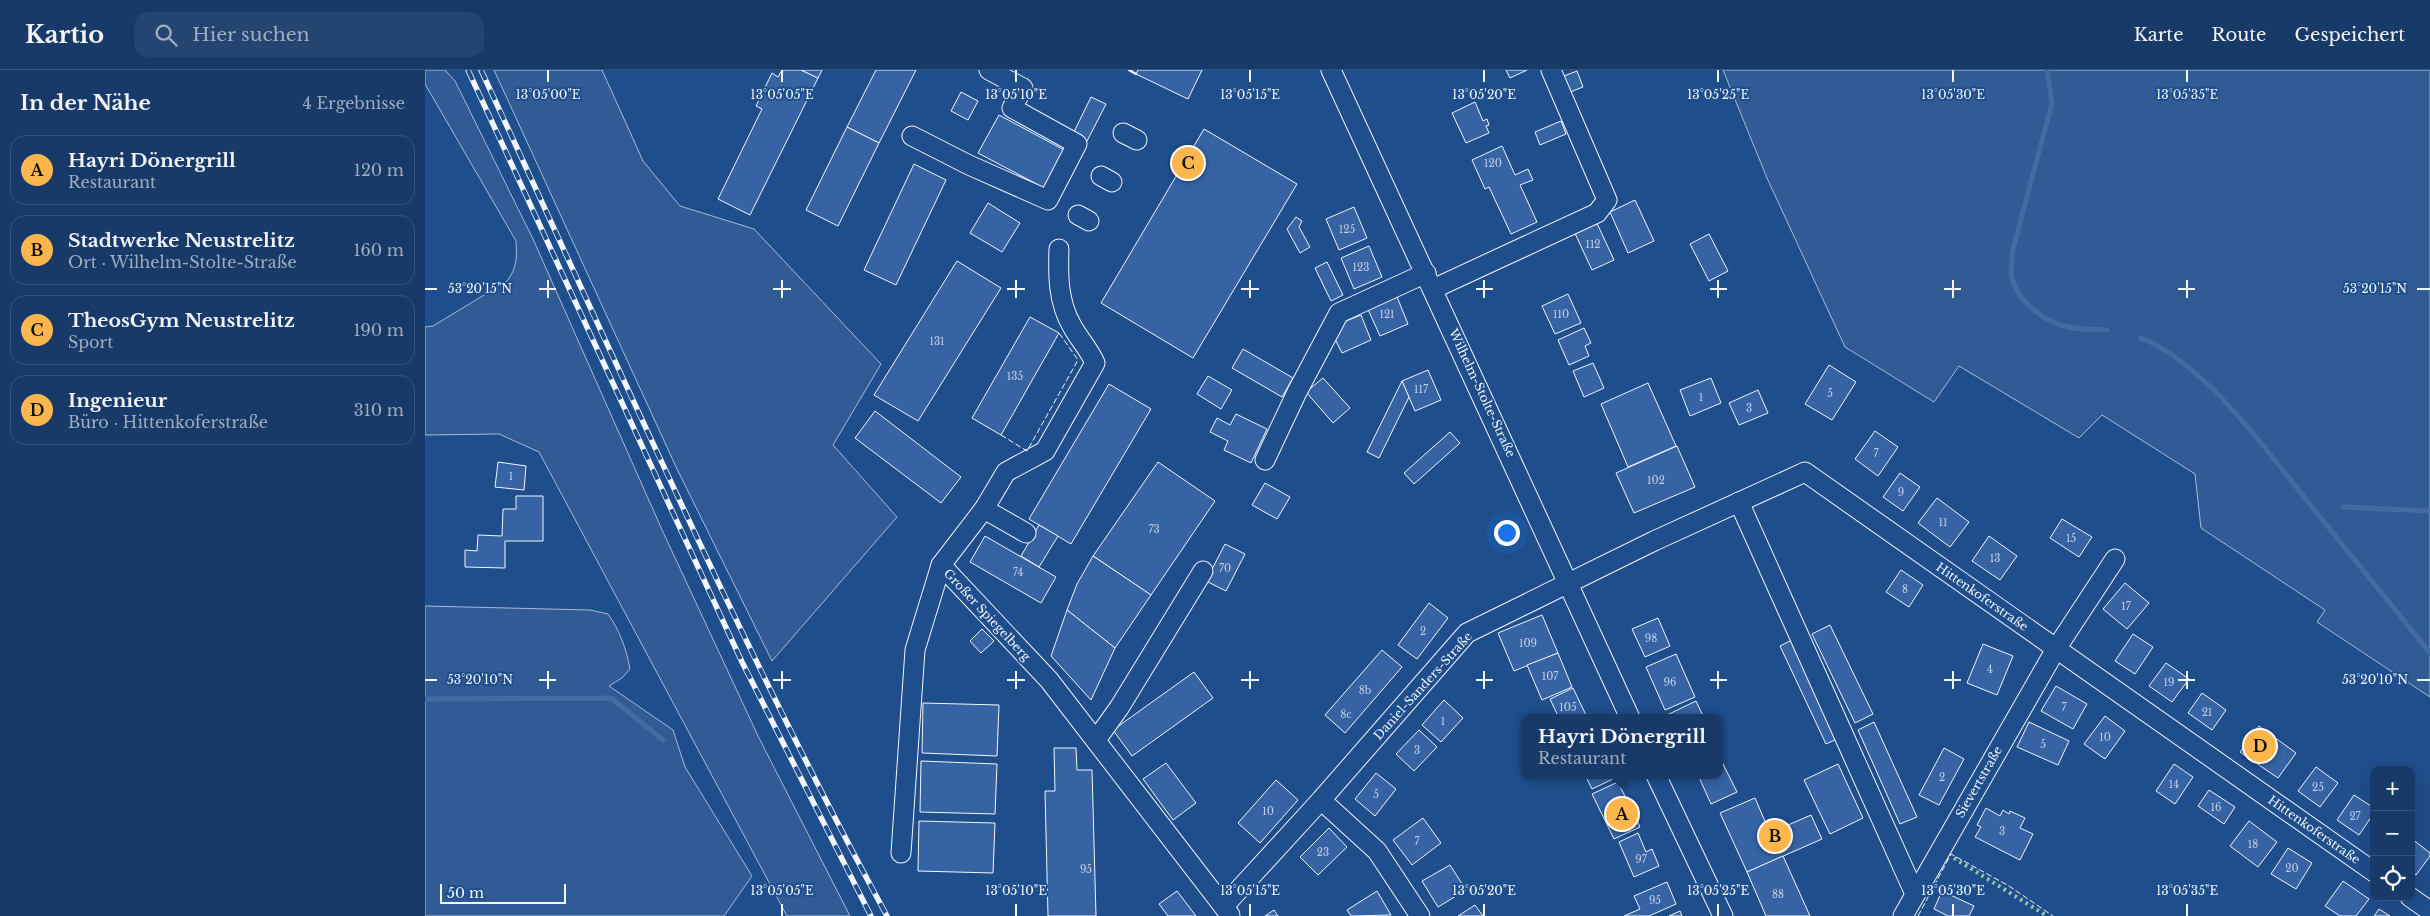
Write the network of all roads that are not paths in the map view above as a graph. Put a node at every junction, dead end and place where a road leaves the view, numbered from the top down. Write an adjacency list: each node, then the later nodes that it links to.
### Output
1 (989, 70): 4 (street)
2 (1331, 70): 6 (street, Wilhelm-Stolte-Straße)
3 (1551, 70): 6 (street)
4 (912, 136)
5 (1059, 248): 9 (street)
6 (1429, 281): 7 (street); 14 (street, Wilhelm-Stolte-Straße)
7 (1265, 460)
8 (1739, 502): 14 (street, Hittenkoferstraße); 15 (street, Hittenkoferstraße); 22 (street)
9 (984, 509): 10 (street); 12 (street)
10 (1026, 533)
11 (2115, 560): 15 (street, Sievertstraße)
12 (941, 565): 17 (street, Großer Spiegelberg); 20 (street)
13 (1203, 571): 17 (street)
14 (1569, 582): 16 (street, Wilhelm-Stolte-Straße); 19 (street, Daniel-Sanders-Straße)
15 (2056, 649): 21 (street, Hittenkoferstraße); 22 (street, Sievertstraße)
16 (1628, 714)
17 (1096, 740): 24 (street, Großer Spiegelberg)
18 (1658, 779): 27 (street)
19 (1321, 800): 24 (street, Daniel-Sanders-Straße); 26 (street)
20 (901, 853)
21 (2370, 869)
22 (1915, 894): 28 (street, Sievertstraße)
23 (2415, 900): 25 (street)
24 (1227, 911)
25 (2430, 911)
26 (1420, 916)
27 (1723, 916)
28 (1903, 916)

